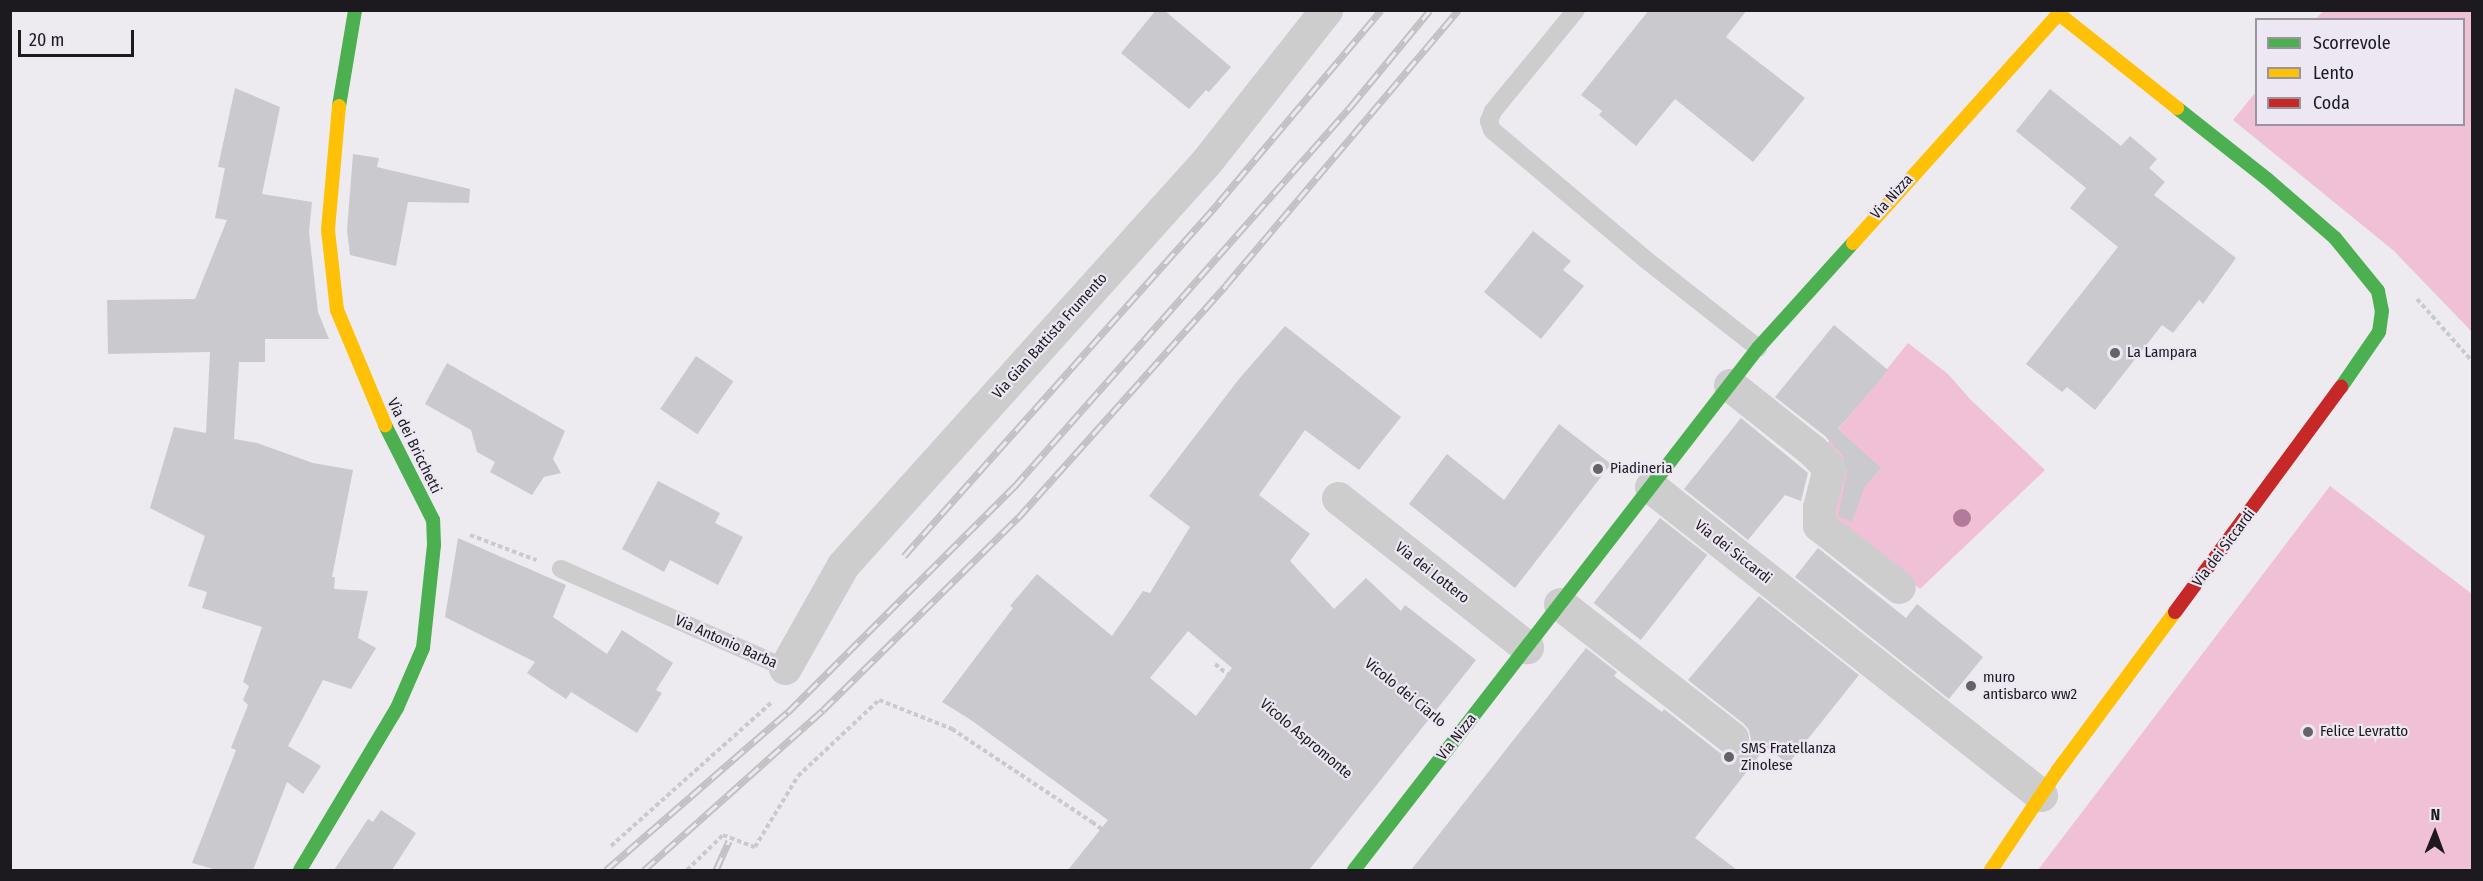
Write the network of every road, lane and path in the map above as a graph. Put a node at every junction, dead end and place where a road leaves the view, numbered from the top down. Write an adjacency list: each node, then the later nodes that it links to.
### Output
1 (355, 10): 12 (street, Via dei Bricchetti)
2 (1326, 10): 19 (street, Via Gian Battista Frumento)
3 (1576, 10): 7 (lane)
4 (2061, 12): 5 (street, Via Nizza); 7 (street, Via Nizza)
5 (2378, 291): 22 (street, Via dei Siccardi)
6 (2412, 293): 8 (path)
7 (1758, 348): 9 (street, Via Nizza)
8 (2472, 361)
9 (1730, 385): 10 (street, Via Nizza); 14 (street)
10 (1651, 487): 15 (street, Via Nizza); 22 (street, Via dei Siccardi)
11 (1338, 498): 16 (street, Via dei Lottero)
12 (433, 520): 13 (path); 25 (street, Via dei Bricchetti)
13 (561, 569): 19 (lane, Via Antonio Barba)
14 (1899, 587)
15 (1560, 604): 16 (street, Via Nizza); 21 (street)
16 (1527, 647): 20 (street, Via Nizza)
17 (1352, 651): 20 (path, Vicolo dei Ciarlo)
18 (1215, 664): 23 (path, Vicolo Aspromonte)
19 (786, 668): 24 (path, Via Antonio Barba)
20 (1458, 736): 23 (street, Via Nizza)
21 (1732, 738)
22 (2041, 795): 29 (street, Via dei Siccardi)
23 (1398, 814): 28 (street, Via Nizza)
24 (611, 846)
25 (300, 870)
26 (687, 870): 27 (path)
27 (1159, 870)
28 (1354, 870)
29 (1991, 870)

